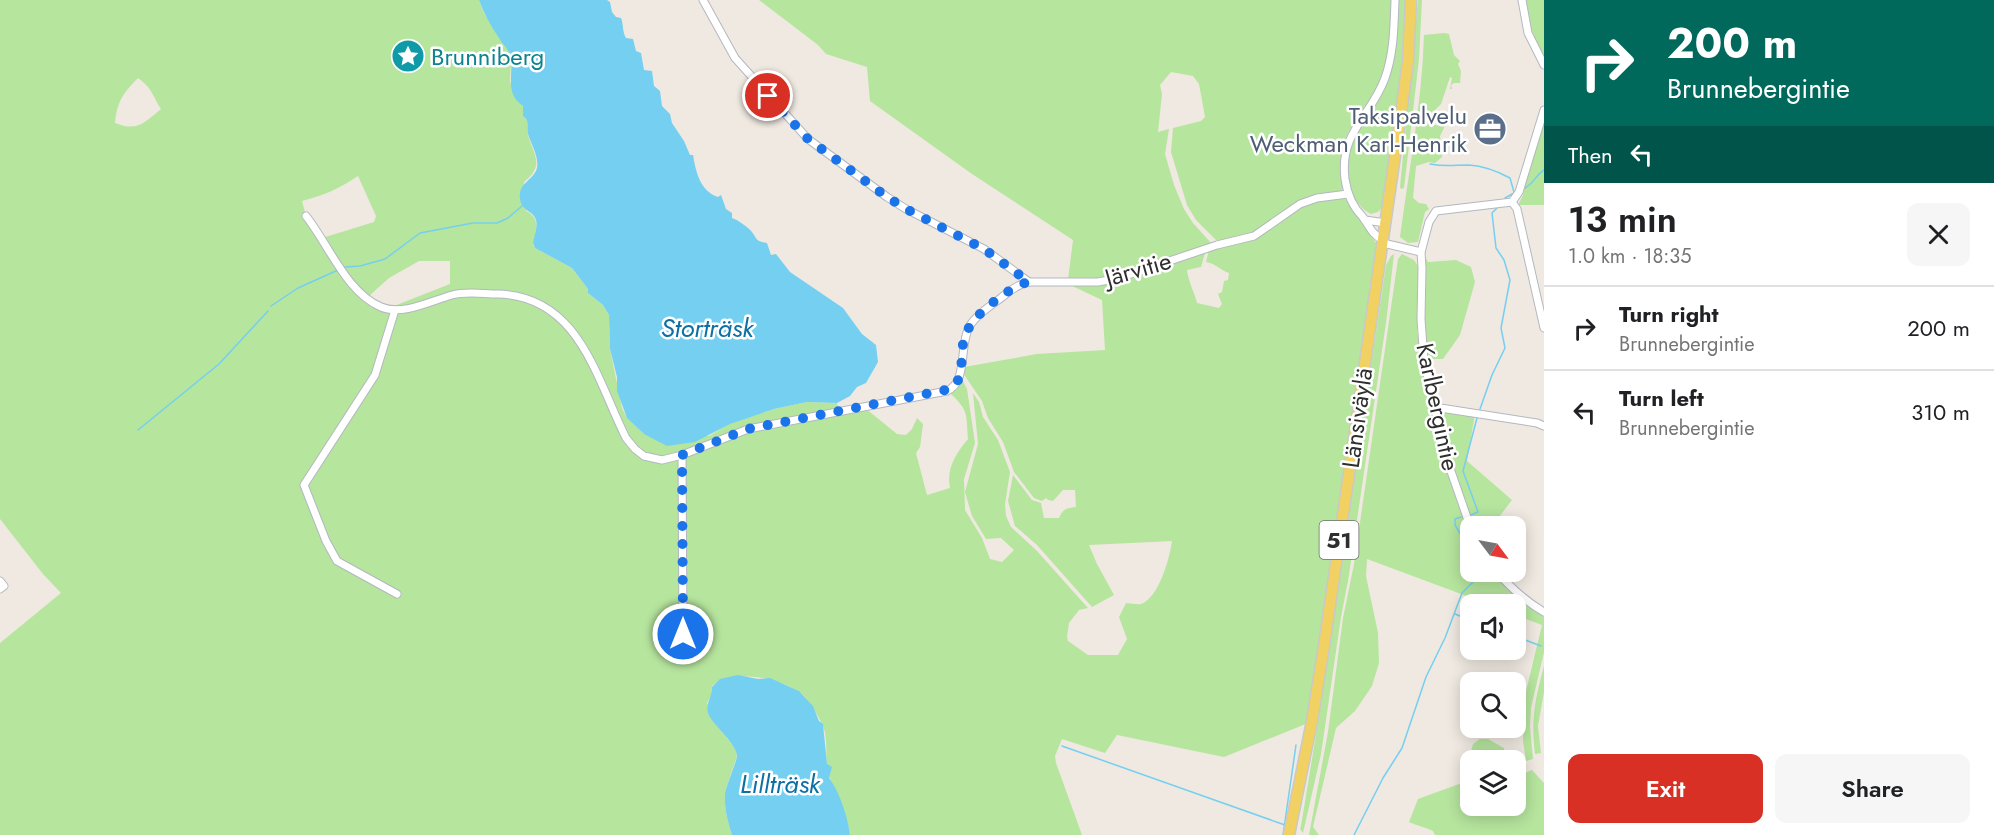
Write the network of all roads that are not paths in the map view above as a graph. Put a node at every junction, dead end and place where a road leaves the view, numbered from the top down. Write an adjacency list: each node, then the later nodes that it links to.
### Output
1 (703, 0): 14 (street)
2 (1395, 0): 7 (street)
3 (1411, 0): 11 (main road, Länsiväylä / 51)
4 (1522, 0): 5 (street)
5 (1544, 65)
6 (1544, 111): 8 (street)
7 (1348, 194): 10 (street); 14 (street, Järvitie)
8 (1512, 202): 13 (street, Karlbergintie); 16 (street)
9 (306, 216): 15 (street)
10 (1365, 220): 11 (street); 12 (street)
11 (1386, 224): 12 (main road, Länsiväylä / 51)
12 (1383, 242): 13 (street); 25 (main road, Länsiväylä / 51)
13 (1421, 252): 17 (street, Karlbergintie)
14 (1029, 282): 19 (street)
15 (395, 310): 19 (street); 22 (street)
16 (1544, 328)
17 (1434, 407): 18 (street); 20 (street, Karlbergintie)
18 (1544, 426)
19 (682, 455): 24 (street)
20 (1467, 516)
21 (1506, 582): 23 (street)
22 (396, 594)
23 (1544, 612)
24 (683, 634)
25 (1289, 835)

